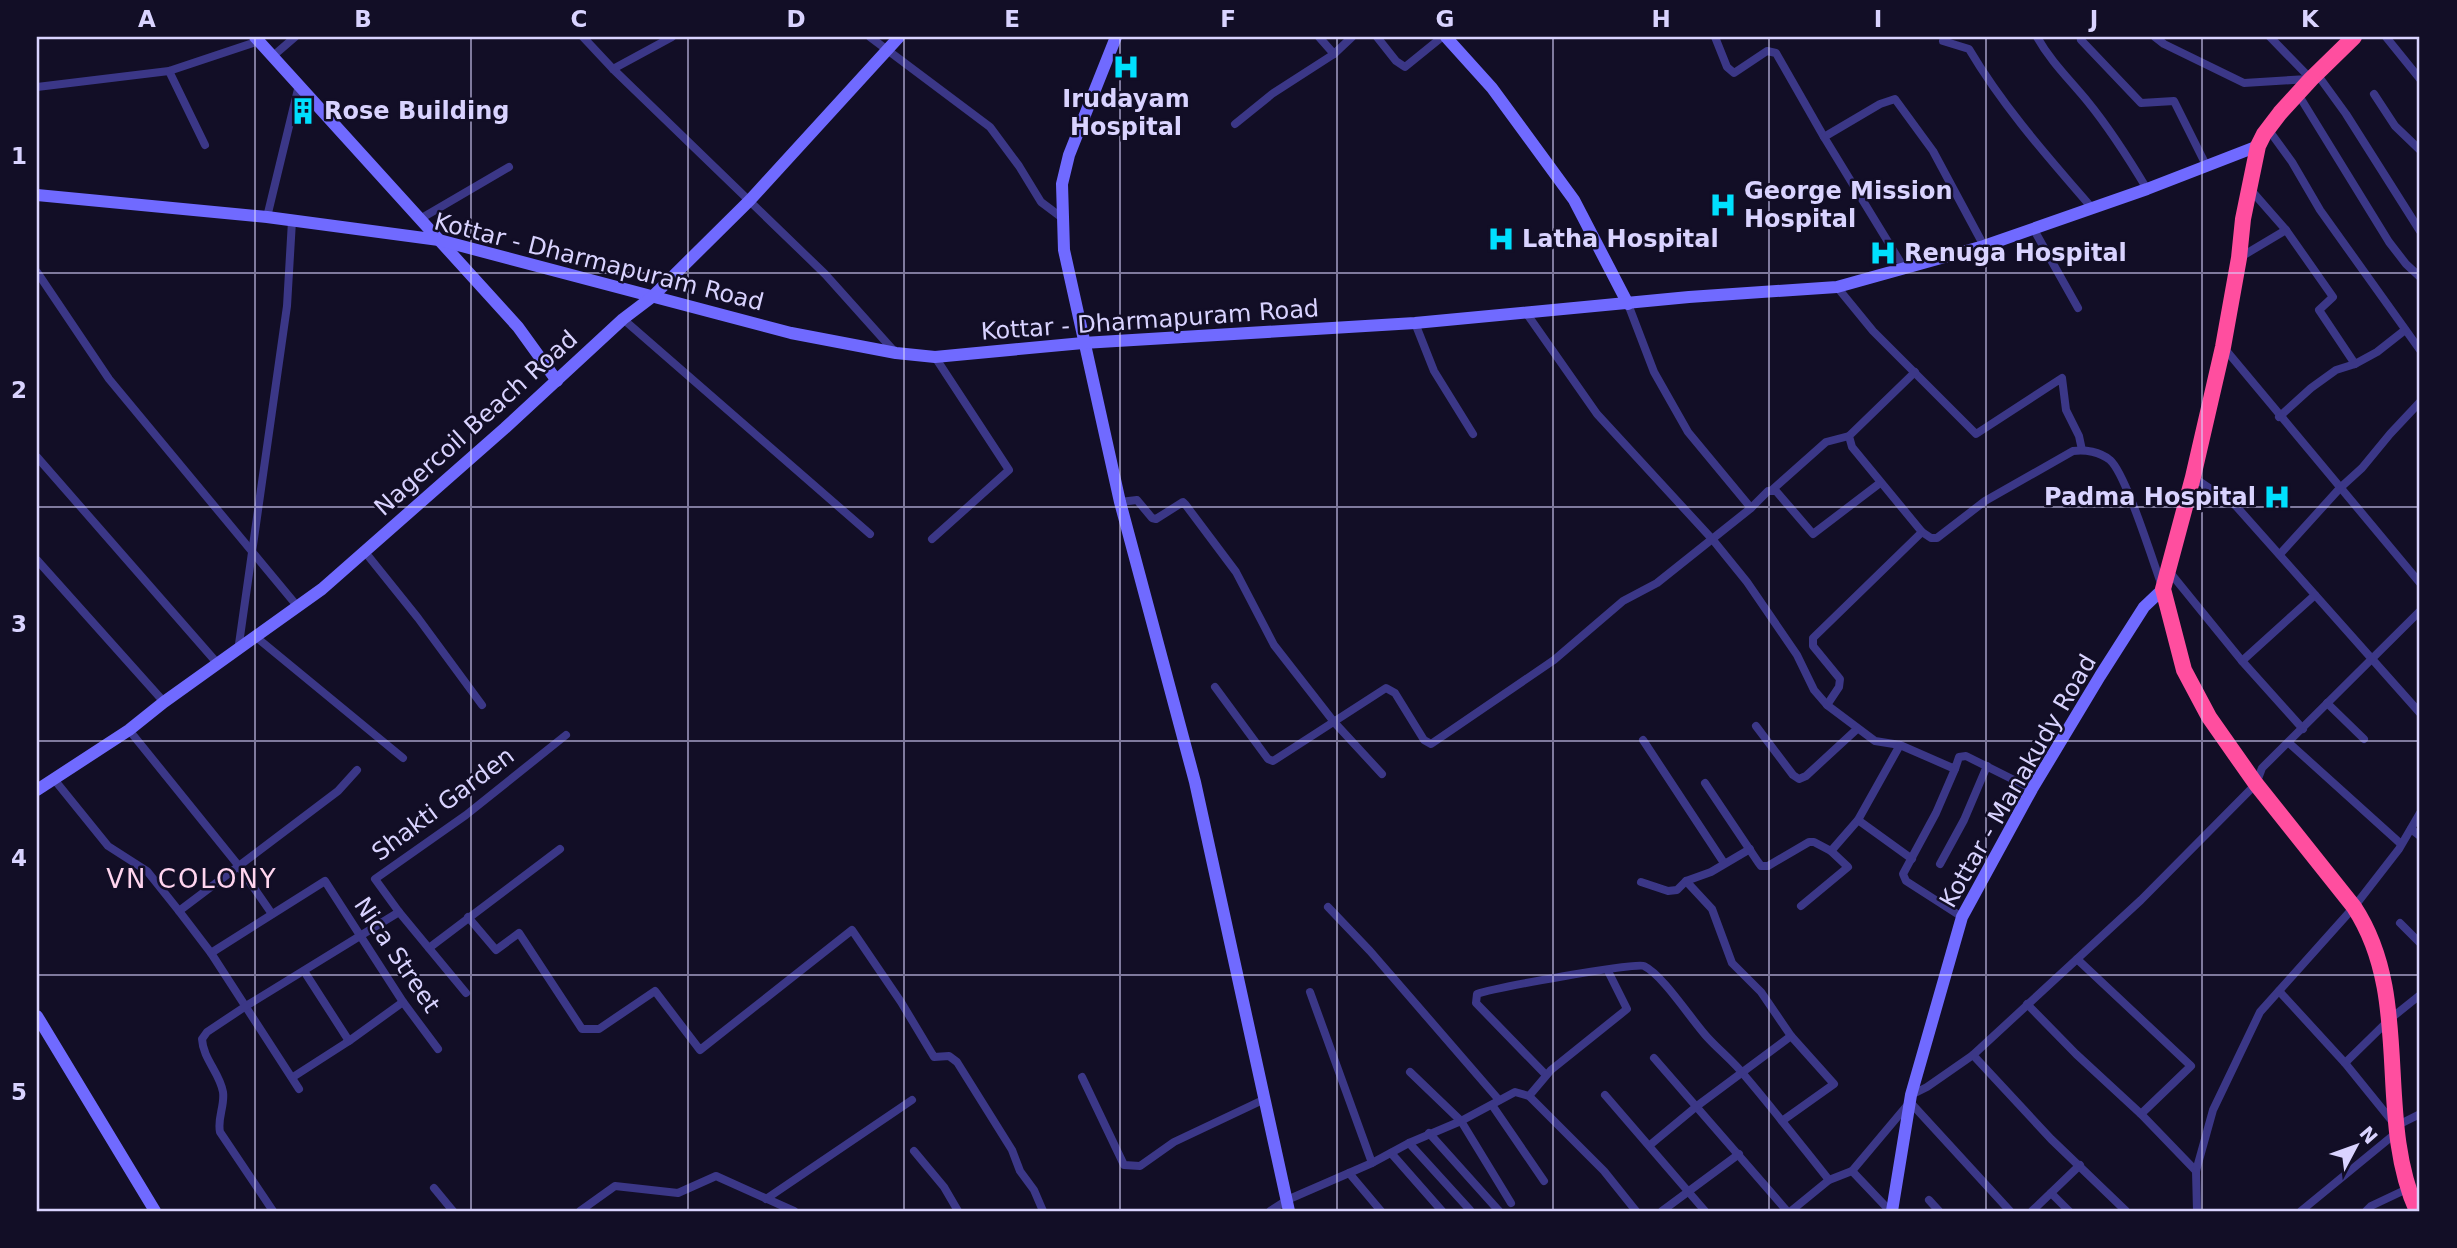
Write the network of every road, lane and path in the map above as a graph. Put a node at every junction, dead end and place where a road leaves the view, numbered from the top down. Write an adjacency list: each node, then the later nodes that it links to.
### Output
1 (295, 37): 22 (street)
2 (583, 37): 23 (street)
3 (672, 37): 23 (street)
4 (870, 37): 20 (street)
5 (899, 37): 20 (main road, Nagercoil Beach Road)
6 (1116, 37): 45 (main road)
7 (1319, 37): 21 (street)
8 (1352, 37): 21 (street)
9 (1377, 37): 10 (street)
10 (1444, 37): 59 (main road)
11 (1715, 37): 33 (street)
12 (2037, 37): 39 (street)
13 (2155, 37): 25 (street)
14 (2270, 37): 25 (street)
15 (2354, 37): 25 (highway)
16 (2386, 37): 26 (street)
17 (257, 39): 22 (main road); 24 (street)
18 (2081, 40): 37 (street)
19 (1943, 41): 43 (street)
20 (886, 50): 42 (main road, Nagercoil Beach Road); 45 (street)
21 (1334, 54): 31 (street)
22 (273, 56): 27 (main road)
23 (613, 69): 42 (street)
24 (169, 71): 28 (street); 34 (street)
25 (2314, 76): 29 (highway); 50 (street)
26 (2420, 79)
27 (299, 85): 44 (street); 46 (main road)
28 (37, 87)
29 (2298, 94): 32 (highway); 56 (street)
30 (2374, 94): 36 (street)
31 (1235, 124)
32 (2268, 128): 35 (highway); 64 (street)
33 (1824, 137): 52 (street); 54 (street)
34 (205, 145)
35 (2258, 146): 37 (main road, Kottar - Dharmapuram Road); 40 (highway)
36 (2420, 150)
37 (2206, 165): 39 (main road, Kottar - Dharmapuram Road)
38 (509, 167): 46 (street)
39 (2147, 189): 43 (main road, Kottar - Dharmapuram Road)
40 (2250, 189): 49 (street); 53 (highway)
41 (37, 195): 44 (main road, Kottar - Dharmapuram Road)
42 (750, 200): 58 (main road, Nagercoil Beach Road); 68 (street)
43 (2092, 208): 48 (main road, Kottar - Dharmapuram Road)
44 (267, 217): 47 (main road, Kottar - Dharmapuram Road)
45 (1061, 217): 65 (main road)
46 (420, 219): 51 (main road)
47 (292, 221): 51 (main road, Kottar - Dharmapuram Road); 90 (street)
48 (2033, 228): 52 (main road, Kottar - Dharmapuram Road); 60 (street)
49 (2286, 230): 53 (street); 70 (street)
50 (2420, 231)
51 (439, 240): 58 (main road, Kottar - Dharmapuram Road); 72 (main road)
52 (1984, 246): 54 (main road, Kottar - Dharmapuram Road)
53 (2239, 258): 66 (highway)
54 (1904, 268): 57 (main road, Kottar - Dharmapuram Road)
55 (37, 272): 90 (street)
56 (2420, 277)
57 (1837, 287): 59 (main road, Kottar - Dharmapuram Road); 71 (street)
58 (652, 297): 62 (main road, Nagercoil Beach Road); 68 (main road, Kottar - Dharmapuram Road)
59 (1629, 304): 61 (main road, Kottar - Dharmapuram Road); 84 (street)
60 (2078, 308)
61 (1527, 314): 63 (main road, Kottar - Dharmapuram Road); 88 (street)
62 (623, 319): 72 (main road, Nagercoil Beach Road); 86 (street)
63 (1415, 323): 65 (main road, Kottar - Dharmapuram Road); 75 (street)
64 (2405, 330): 67 (street); 70 (street)
65 (1083, 343): 69 (main road, Kottar - Dharmapuram Road); 83 (main road)
66 (2223, 347): 74 (street); 79 (highway)
67 (2420, 350)
68 (896, 353): 69 (main road, Kottar - Dharmapuram Road)
69 (935, 357): 87 (street)
70 (2355, 364): 74 (street)
71 (1915, 372): 76 (street); 77 (street)
72 (557, 381): 89 (main road, Nagercoil Beach Road)
73 (2420, 402): 81 (street)
74 (2279, 417): 81 (street)
75 (1473, 434)
76 (1849, 436): 80 (street); 82 (street)
77 (2082, 450): 85 (street); 95 (street)
78 (37, 457): 103 (street)
79 (2193, 477): 91 (street); 93 (highway)
80 (1880, 483): 82 (street); 85 (street)
81 (2340, 488): 91 (street); 94 (street)
82 (1772, 490): 84 (street)
83 (1120, 502): 110 (street); 184 (main road)
84 (1751, 508): 88 (street)
85 (1923, 532): 108 (street)
86 (870, 534)
87 (932, 539)
88 (1713, 540): 108 (street); 110 (street)
89 (365, 552): 97 (main road, Nagercoil Beach Road); 107 (street)
90 (252, 553): 97 (street); 100 (street)
91 (2281, 553): 96 (street)
92 (37, 560): 105 (street)
93 (2168, 570): 95 (highway); 102 (street)
94 (2420, 583)
95 (2163, 589): 127 (highway); 128 (main road, Kottar - Manakudy Road)
96 (2315, 595): 101 (street); 102 (street)
97 (298, 607): 99 (main road, Nagercoil Beach Road)
98 (2420, 611): 101 (street)
99 (256, 637): 100 (main road, Nagercoil Beach Road); 120 (street)
100 (238, 651): 103 (main road, Nagercoil Beach Road)
101 (2371, 659): 106 (street); 109 (street)
102 (2242, 661): 113 (street)
103 (218, 664): 105 (main road, Nagercoil Beach Road)
104 (1215, 687): 110 (street)
105 (164, 702): 114 (main road, Nagercoil Beach Road)
106 (2327, 704): 113 (street); 116 (street)
107 (482, 705)
108 (1826, 705): 112 (street)
109 (2420, 713)
110 (1334, 722): 124 (street)
111 (1756, 726): 112 (street)
112 (1857, 729): 119 (street)
113 (2303, 729): 118 (street)
114 (129, 730): 125 (main road, Nagercoil Beach Road); 141 (street)
115 (566, 735): 148 (street, Shakti Garden)
116 (2364, 739)
117 (1643, 740): 139 (street)
118 (2290, 743): 127 (street); 134 (street)
119 (1900, 746): 122 (street); 131 (street)
120 (402, 758)
121 (1987, 766): 122 (street); 128 (street); 140 (street)
122 (1955, 769): 138 (street)
123 (357, 770): 141 (street)
124 (1382, 774)
125 (53, 778): 129 (main road, Nagercoil Beach Road); 147 (street)
126 (1705, 783): 136 (street)
127 (2256, 784): 146 (highway); 157 (street)
128 (2032, 789): 151 (main road, Kottar - Manakudy Road)
129 (37, 790)
130 (2420, 813): 132 (street)
131 (1858, 820): 137 (street); 138 (street)
132 (2411, 829): 133 (street); 134 (street)
133 (2420, 836)
134 (2401, 844): 146 (street)
135 (560, 849): 150 (street)
136 (1750, 849): 137 (street); 139 (street)
137 (1831, 851): 144 (street)
138 (1912, 859): 151 (street)
139 (1724, 863): 142 (street)
140 (1940, 864)
141 (238, 865): 147 (street); 149 (street)
142 (1686, 881): 143 (street); 169 (street)
143 (1641, 882)
144 (1801, 906)
145 (1328, 907): 186 (street)
146 (2354, 907): 160 (street); 168 (highway)
147 (179, 911): 156 (street)
148 (399, 912): 153 (street); 155 (street)
149 (272, 914): 153 (street, Nica Street); 156 (street)
150 (468, 916): 155 (street); 221 (street)
151 (1962, 917): 183 (main road, Kottar - Manakudy Road)
152 (2400, 923): 154 (street)
153 (362, 936): 158 (street); 164 (street, Nica Street)
154 (2420, 943)
155 (429, 948): 162 (street)
156 (211, 953): 166 (street)
157 (2077, 958): 165 (street); 188 (street)
158 (304, 971): 166 (street); 170 (street)
159 (1608, 971): 176 (street); 177 (street); 177 (street)
160 (2279, 990): 174 (street); 202 (street)
161 (1310, 992): 199 (street)
162 (466, 993)
163 (2420, 995): 168 (street)
164 (403, 1002): 170 (street); 171 (street, Nica Street)
165 (2026, 1004): 172 (street); 188 (street)
166 (246, 1006): 178 (street); 216 (street)
167 (37, 1016): 215 (main road)
168 (2390, 1019): 174 (street); 192 (highway)
169 (1791, 1036): 176 (street); 191 (street)
170 (349, 1041): 178 (street)
171 (438, 1049)
172 (1973, 1055): 183 (street); 200 (street)
173 (1654, 1058): 187 (street)
174 (2345, 1063): 192 (street)
175 (1410, 1072): 190 (street)
176 (1743, 1073): 187 (street); 191 (street)
177 (1546, 1075): 182 (street)
178 (293, 1077): 180 (street)
179 (1082, 1077): 184 (street)
180 (299, 1088)
181 (1605, 1095): 195 (street)
182 (1529, 1096): 186 (street); 226 (street)
183 (1910, 1098): 201 (street); 230 (main road, Kottar - Manakudy Road); 232 (street)
184 (1265, 1099): 213 (main road)
185 (912, 1100): 210 (street)
186 (1495, 1102): 190 (street); 205 (street)
187 (1697, 1105): 195 (street); 198 (street)
188 (2141, 1114): 202 (street)
189 (2420, 1114): 192 (street)
190 (1461, 1121): 193 (street); 212 (street)
191 (1782, 1121): 204 (street)
192 (2396, 1129): 207 (highway); 237 (street)
193 (1429, 1133): 194 (street); 225 (street)
194 (1409, 1143): 197 (street); 214 (street)
195 (1650, 1145): 208 (street)
196 (914, 1151): 220 (street)
197 (1391, 1153): 199 (street); 224 (street)
198 (1739, 1154): 208 (street); 229 (street)
199 (1372, 1163): 203 (street)
200 (2080, 1165): 209 (street); 235 (street)
201 (1852, 1171): 204 (street); 230 (street)
202 (2196, 1171): 236 (street)
203 (1349, 1173): 213 (street); 223 (street)
204 (1829, 1180): 229 (street)
205 (1544, 1181)
206 (435, 1188): 217 (street)
207 (2407, 1189): 238 (street); 239 (highway)
208 (1687, 1191): 227 (street); 228 (street)
209 (2051, 1193): 233 (street); 234 (street)
210 (766, 1199): 218 (street); 219 (street)
211 (1928, 1200): 231 (street)
212 (1511, 1203)
213 (1288, 1206): 222 (street)
214 (1470, 1210)
215 (155, 1211)
216 (273, 1211)
217 (453, 1211)
218 (580, 1211)
219 (794, 1211)
220 (958, 1211)
221 (1043, 1211)
222 (1270, 1211)
223 (1381, 1211)
224 (1442, 1211)
225 (1499, 1211)
226 (1636, 1211)
227 (1662, 1211)
228 (1705, 1211)
229 (1789, 1211)
230 (1891, 1211)
231 (1939, 1211)
232 (2010, 1211)
233 (2032, 1211)
234 (2068, 1211)
235 (2126, 1211)
236 (2197, 1211)
237 (2301, 1211)
238 (2366, 1211)
239 (2417, 1211)

